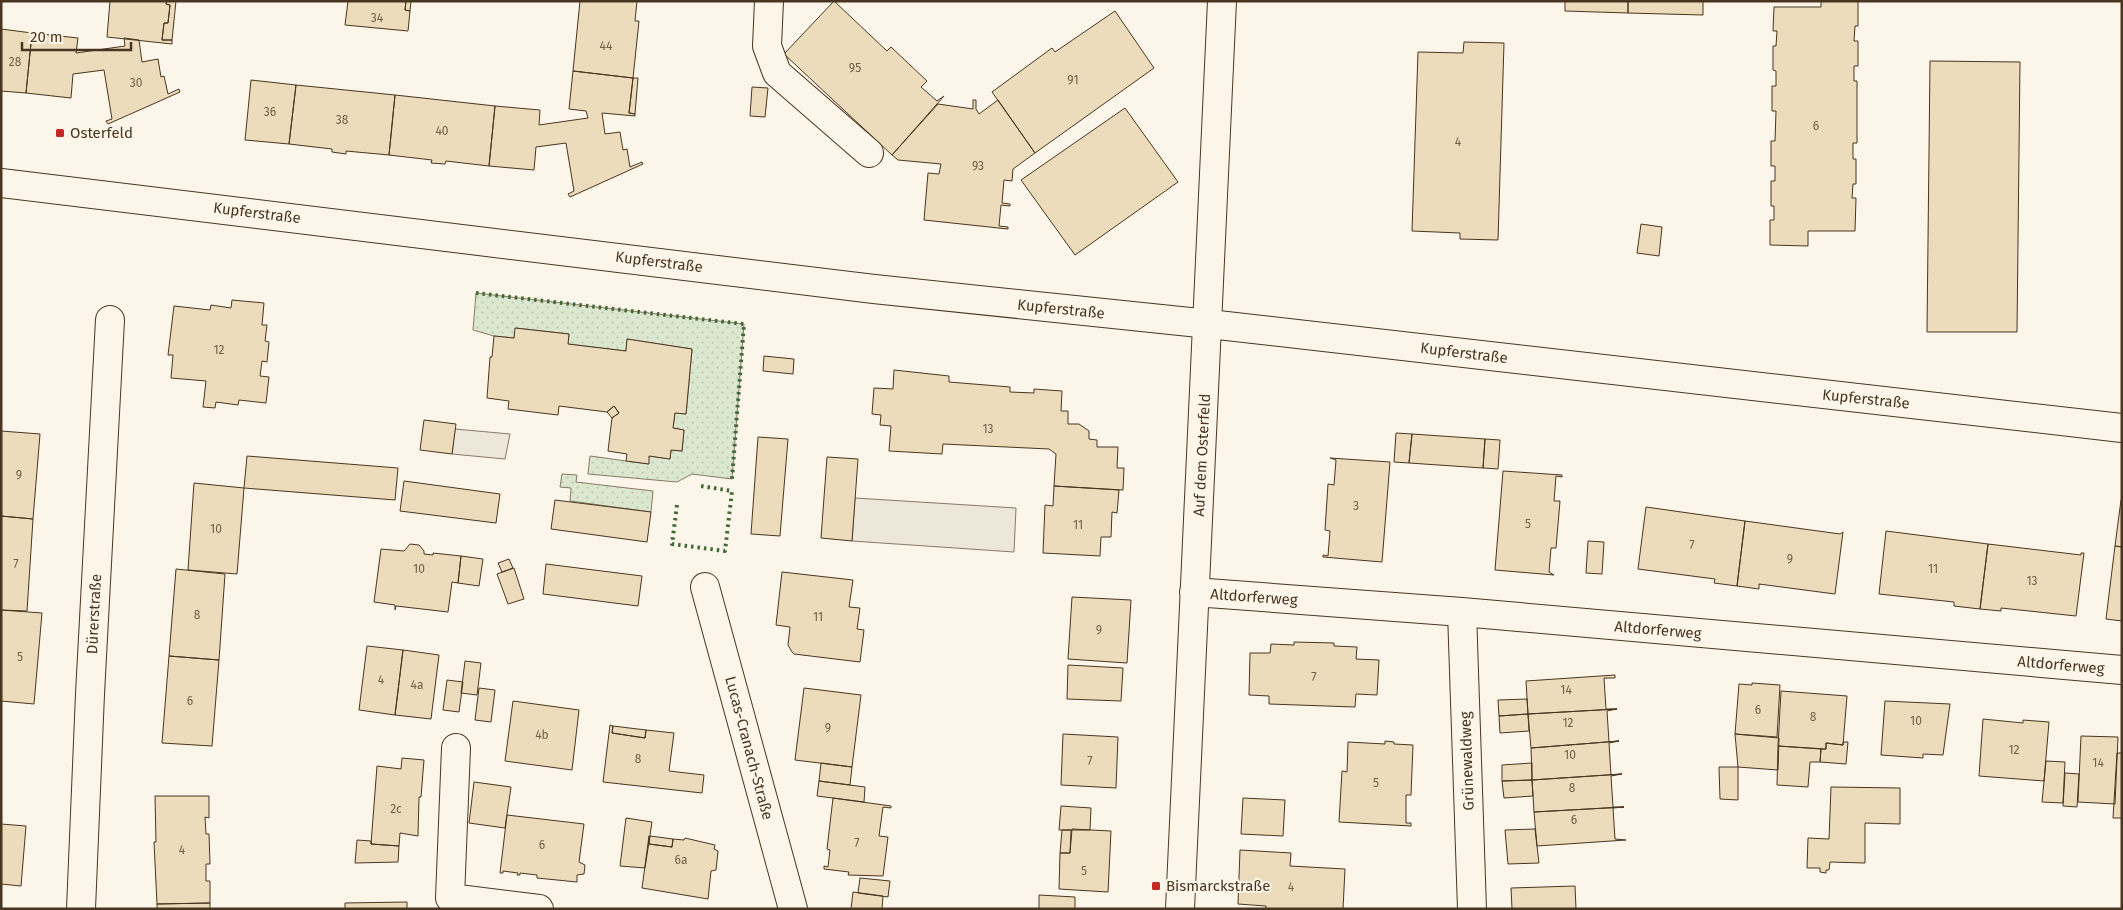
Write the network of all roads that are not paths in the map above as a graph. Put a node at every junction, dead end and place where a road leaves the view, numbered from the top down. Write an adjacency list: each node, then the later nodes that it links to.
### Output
1 (769, 1): 3 (street)
2 (1222, 1): 6 (street, Auf dem Osterfeld)
3 (869, 153)
4 (1, 183): 6 (street, Kupferstraße)
5 (110, 320): 13 (street, Dürerstraße)
6 (1208, 324): 7 (street, Kupferstraße); 9 (street, Auf dem Osterfeld)
7 (2122, 428)
8 (705, 586): 15 (street, Lucas-Cranach-Straße)
9 (1194, 592): 10 (street, Altdorferweg); 16 (street, Auf dem Osterfeld)
10 (1462, 612): 11 (street, Altdorferweg); 17 (street, Grünewaldweg)
11 (2122, 670)
12 (456, 748): 14 (street)
13 (81, 909)
14 (539, 909)
15 (792, 909)
16 (1180, 909)
17 (1472, 909)

